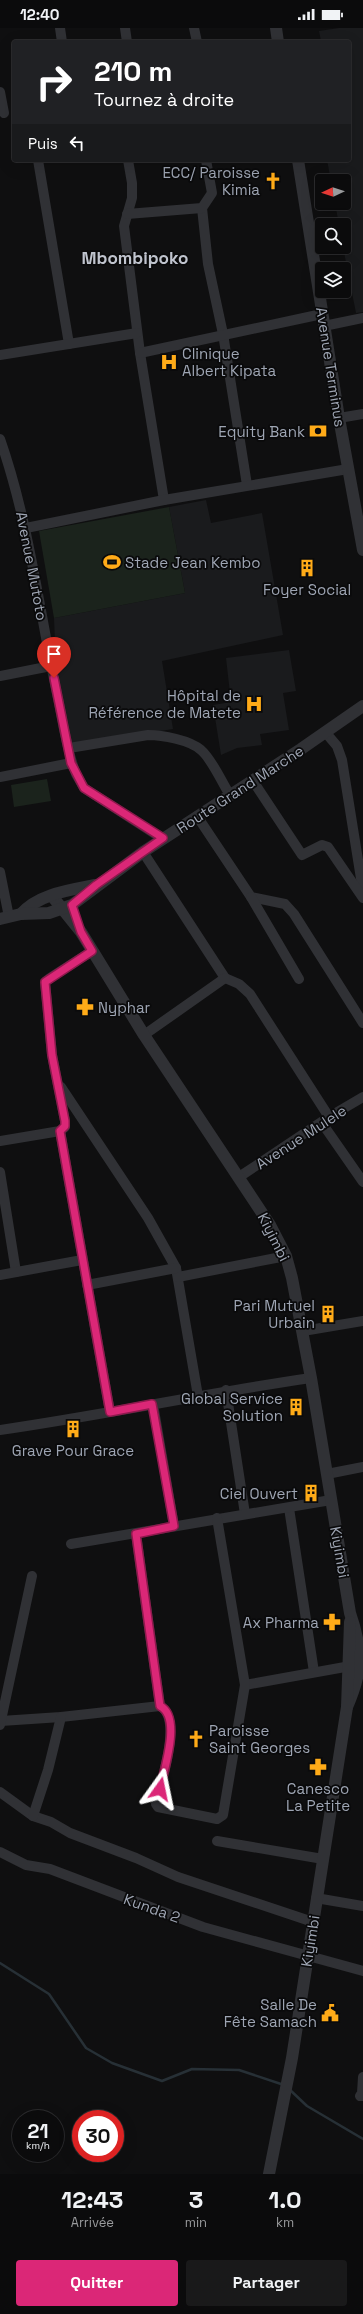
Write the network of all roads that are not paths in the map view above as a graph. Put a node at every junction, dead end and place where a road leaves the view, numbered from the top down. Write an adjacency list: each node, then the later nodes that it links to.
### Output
1 (60, 28): 5 (street)
2 (125, 28): 6 (street)
3 (194, 28): 7 (street)
4 (276, 28): 8 (street)
5 (62, 40)
6 (127, 40)
7 (197, 40)
8 (278, 40)
9 (0, 92): 11 (street)
10 (12, 111): 11 (street)
11 (2, 113)
12 (38, 162): 23 (street)
13 (128, 162): 17 (street)
14 (206, 162): 16 (street)
15 (298, 162): 18 (street, Avenue Terminus)
16 (202, 208): 17 (street); 22 (street)
17 (127, 214): 21 (street)
18 (322, 314): 20 (street, Avenue Terminus); 22 (street)
19 (363, 318): 20 (street)
20 (324, 326): 27 (street, Avenue Terminus)
21 (137, 333): 23 (street); 24 (street)
22 (223, 334): 24 (street); 30 (street)
23 (69, 344): 25 (street)
24 (140, 352): 31 (street)
25 (0, 355)
26 (363, 414): 27 (street)
27 (339, 418): 29 (street, Avenue Terminus)
28 (0, 439): 32 (street, Avenue Mutoto)
29 (348, 469): 30 (street); 33 (street, Avenue Terminus)
30 (247, 485): 31 (street)
31 (164, 500): 32 (street)
32 (26, 528): 34 (street, Avenue Mutoto)
33 (362, 543)
34 (51, 666): 35 (street); 38 (street, Avenue Mutoto)
35 (0, 676)
36 (363, 706): 37 (street, Route Grand Marche)
37 (326, 733): 41 (street, Route Grand Marche); 49 (street)
38 (69, 748): 39 (street, Avenue Mutoto); 42 (street)
39 (71, 763): 40 (street); 44 (street, Avenue Mutoto)
40 (0, 777)
41 (253, 781): 42 (street, Route Grand Marche); 52 (street)
42 (230, 795): 43 (street, Route Grand Marche)
43 (197, 816): 44 (street, Route Grand Marche); 51 (street)
44 (163, 838): 45 (street, Route Grand Marche)
45 (143, 852): 47 (street, Route Grand Marche); 57 (street)
46 (0, 872): 55 (street)
47 (96, 885): 48 (street, Route Grand Marche); 53 (street, Route Grand Marche)
48 (67, 891): 50 (street, Route Grand Marche); 53 (street, Kiyimbi)
49 (363, 891)
50 (52, 896): 53 (street, Kiyimbi); 54 (street, Route Grand Marche)
51 (251, 897): 58 (street); 59 (street)
52 (363, 898)
53 (68, 907): 54 (street); 56 (street, Kiyimbi)
54 (21, 914): 55 (street)
55 (4, 918)
56 (92, 951): 60 (street, Kiyimbi); 61 (street)
57 (225, 978): 60 (street); 63 (street)
58 (299, 979)
59 (363, 1023)
60 (144, 1035): 67 (street, Kiyimbi)
61 (58, 1082): 64 (street); 72 (street)
62 (363, 1097): 63 (street, Avenue Mulele)
63 (325, 1120): 67 (street, Avenue Mulele); 68 (street)
64 (60, 1131): 65 (street); 70 (street)
65 (0, 1141)
66 (0, 1172): 71 (street)
67 (239, 1177): 69 (street, Kiyimbi)
68 (363, 1182)
69 (286, 1256): 72 (street); 76 (street, Kiyimbi)
70 (82, 1260): 71 (street); 74 (street)
71 (16, 1272): 73 (street)
72 (177, 1272): 74 (street); 79 (street)
73 (0, 1275)
74 (88, 1285): 81 (street)
75 (363, 1321): 76 (street)
76 (303, 1331): 77 (street, Kiyimbi)
77 (311, 1378): 78 (street); 84 (street, Kiyimbi)
78 (226, 1390): 79 (street); 87 (street)
79 (198, 1396): 80 (street)
80 (152, 1404): 81 (street); 89 (street)
81 (110, 1412): 82 (street)
82 (0, 1430)
83 (363, 1467): 84 (street)
84 (327, 1474): 85 (street, Kiyimbi)
85 (331, 1500): 86 (street); 93 (street, Kiyimbi)
86 (289, 1508): 87 (street); 96 (street)
87 (246, 1514): 88 (street)
88 (217, 1518): 89 (street); 97 (street)
89 (174, 1526): 90 (street)
90 (136, 1534): 91 (street); 98 (street)
91 (71, 1544)
92 (32, 1576): 101 (street)
93 (350, 1613): 94 (street); 95 (street)
94 (363, 1664): 95 (street); 99 (street)
95 (348, 1667): 96 (street); 99 (street)
96 (314, 1672): 97 (street)
97 (245, 1685): 98 (street)
98 (160, 1706): 100 (street)
99 (347, 1707): 106 (street, Kiyimbi)
100 (61, 1717): 101 (street); 103 (street)
101 (1, 1723)
102 (0, 1792): 103 (street)
103 (33, 1816): 109 (street)
104 (217, 1841): 106 (street)
105 (0, 1852): 110 (street, Kunda 2)
106 (323, 1859): 107 (street, Kiyimbi)
107 (316, 1898): 108 (street); 109 (street, Kiyimbi)
108 (363, 1906)
109 (313, 1922): 110 (street, Kiyimbi)
110 (307, 1957): 111 (street, Kunda 2); 114 (street, Kiyimbi)
111 (363, 1971)
112 (363, 2077): 113 (street)
113 (363, 2096)
114 (269, 2174)

